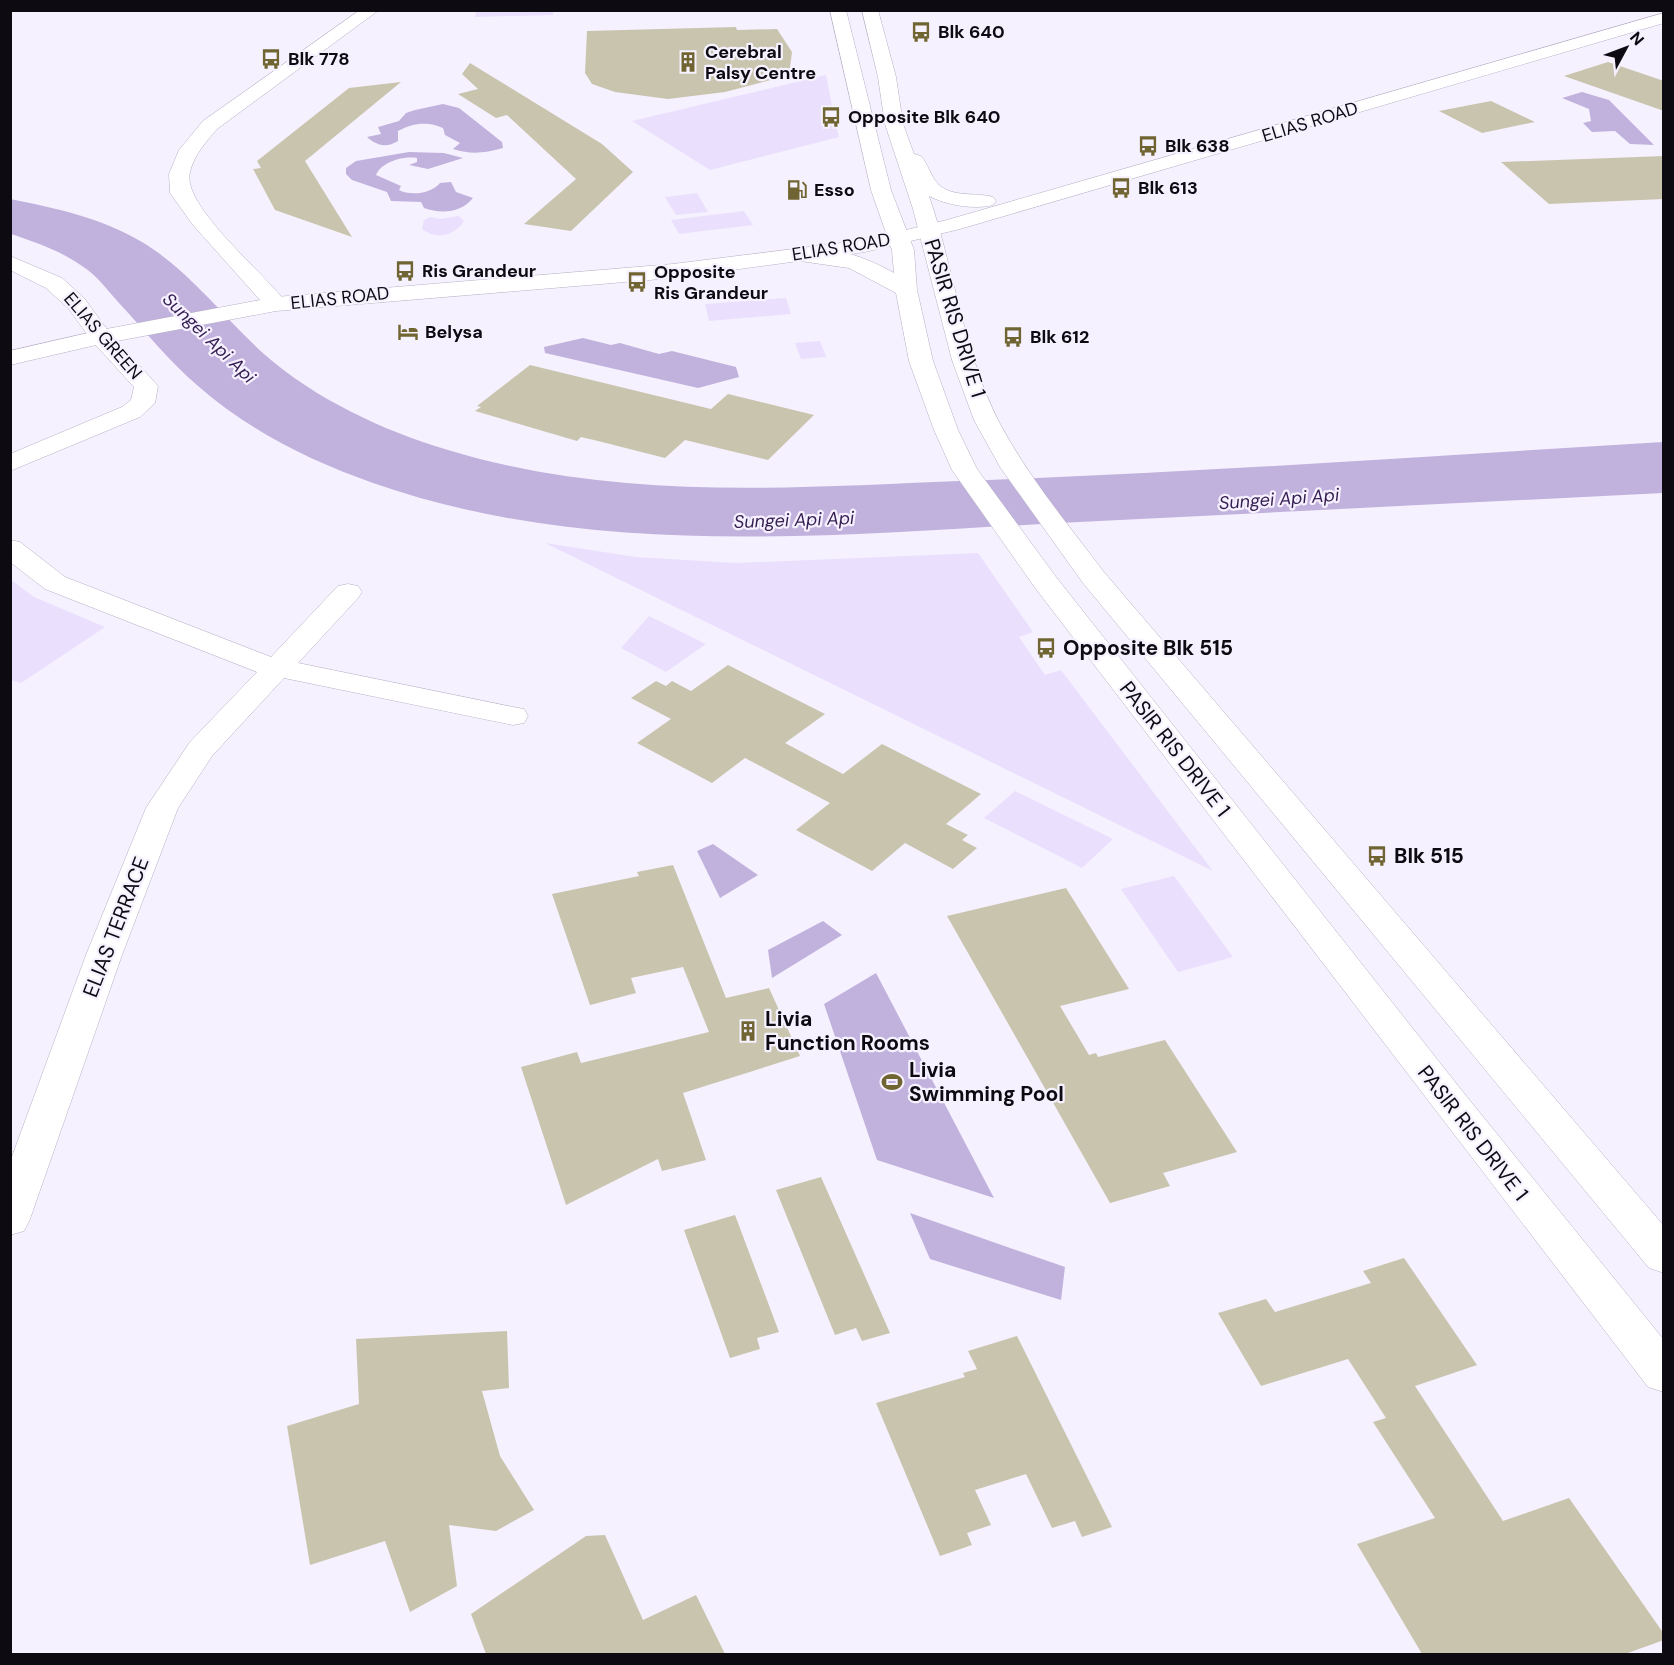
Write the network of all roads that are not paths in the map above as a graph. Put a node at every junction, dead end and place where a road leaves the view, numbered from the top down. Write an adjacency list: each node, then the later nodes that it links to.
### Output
1 (371, 10): 13 (main road)
2 (838, 10): 9 (main road, PASIR RIS DRIVE 1)
3 (870, 10): 6 (main road, PASIR RIS DRIVE 1)
4 (1648, 10): 7 (main road, ELIAS ROAD)
5 (1664, 18): 8 (main road, ELIAS ROAD)
6 (902, 149): 7 (main road); 8 (main road, PASIR RIS DRIVE 1)
7 (986, 201): 8 (main road, ELIAS ROAD)
8 (926, 225): 9 (main road, ELIAS ROAD); 23 (main road, PASIR RIS DRIVE 1)
9 (895, 232): 10 (main road, ELIAS ROAD); 12 (main road, PASIR RIS DRIVE 1); 13 (main road, ELIAS ROAD)
10 (800, 255): 12 (main road); 13 (main road, ELIAS ROAD)
11 (10, 262): 14 (main road, ELIAS GREEN)
12 (906, 290): 24 (main road, PASIR RIS DRIVE 1)
13 (272, 298): 14 (main road, ELIAS ROAD)
14 (97, 332): 15 (main road); 16 (main road); 17 (main road, ELIAS GREEN)
15 (10, 345)
16 (10, 358)
17 (10, 463)
18 (10, 549): 20 (main road)
19 (348, 592): 20 (main road, ELIAS TERRACE)
20 (276, 667): 21 (main road); 22 (main road, ELIAS TERRACE)
21 (513, 716)
22 (10, 1219)
23 (1664, 1256)
24 (1664, 1373)

